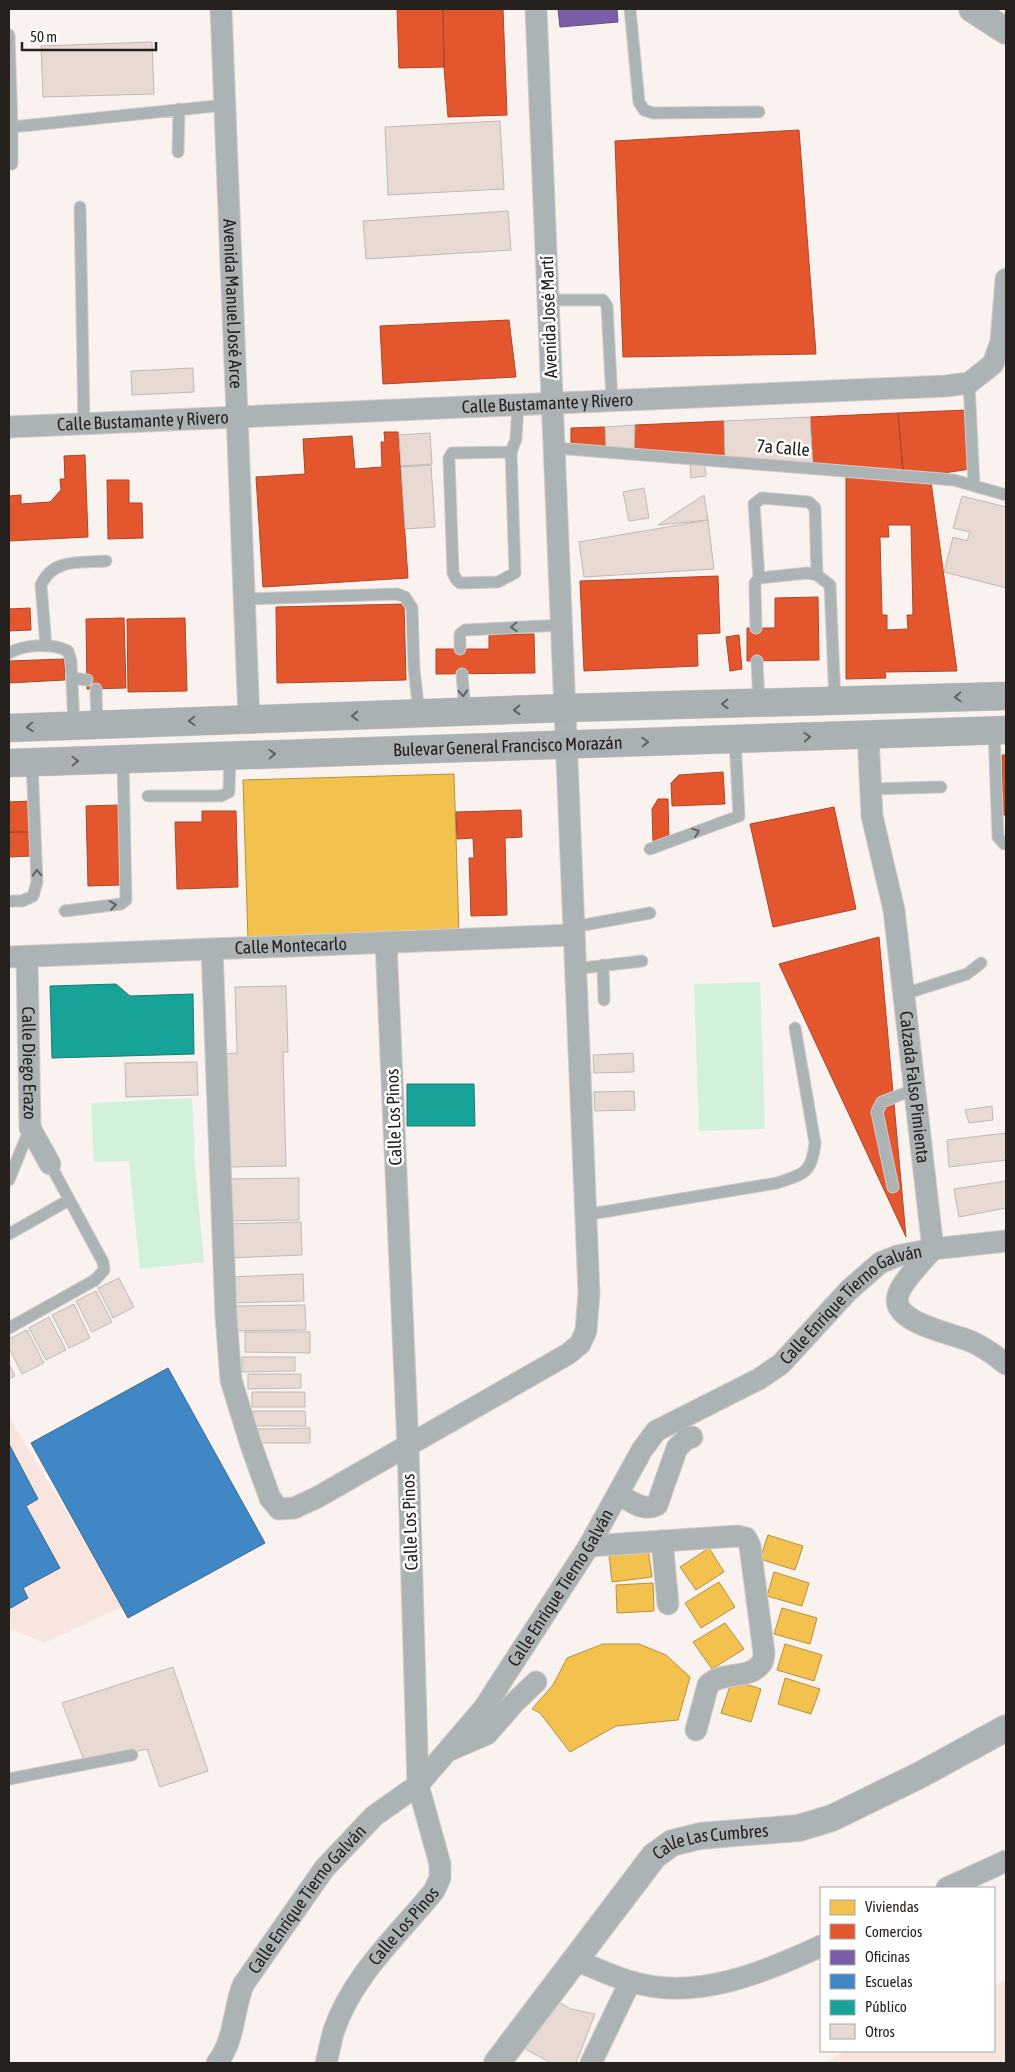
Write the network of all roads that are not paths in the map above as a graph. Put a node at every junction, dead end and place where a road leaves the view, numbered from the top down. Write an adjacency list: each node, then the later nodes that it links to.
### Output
1 (221, 9): 7 (street, Avenida Manuel José Arce)
2 (536, 9): 15 (street, Avenida José Martí)
3 (630, 9): 9 (lane)
4 (972, 9): 5 (street)
5 (1006, 31)
6 (9, 35): 10 (lane)
7 (225, 106): 8 (lane); 21 (street, Avenida Manuel José Arce)
8 (179, 109): 10 (lane); 11 (lane)
9 (760, 112)
10 (12, 126): 12 (lane)
11 (178, 152)
12 (12, 164)
13 (80, 207): 22 (lane)
14 (1006, 279): 16 (street)
15 (549, 300): 18 (lane); 19 (street, Avenida José Martí)
16 (1004, 319): 17 (street)
17 (969, 383): 18 (street, Calle Bustamante y Rivero); 26 (lane)
18 (612, 400): 19 (street, Calle Bustamante y Rivero)
19 (553, 404): 20 (street, Calle Bustamante y Rivero); 24 (street, Avenida José Martí)
20 (518, 405): 21 (street, Calle Bustamante y Rivero); 25 (lane)
21 (237, 417): 22 (street, Calle Bustamante y Rivero); 31 (street, Avenida Manuel José Arce)
22 (84, 424): 23 (street, Calle Bustamante y Rivero)
23 (9, 426)
24 (555, 448): 26 (lane, 7a Calle); 32 (street, Avenida José Martí)
25 (511, 452): 25 (lane)
26 (974, 486): 27 (lane, 7a Calle)
27 (1006, 495)
28 (106, 561): 34 (lane)
29 (817, 575): 30 (lane); 30 (lane); 43 (lane)
30 (759, 578): 33 (lane)
31 (244, 599): 47 (lane); 48 (street, Avenida Manuel José Arce)
32 (562, 625): 35 (lane, one-way to 35); 45 (street, Avenida José Martí)
33 (756, 628)
34 (46, 646): 36 (lane); 39 (lane)
35 (460, 649)
36 (9, 653)
37 (758, 661): 44 (lane)
38 (462, 674): 46 (lane, one-way to 46)
39 (72, 678): 40 (lane); 49 (lane)
40 (87, 680)
41 (96, 689): 49 (lane)
42 (1006, 696): 43 (main road, Bulevar General Francisco Morazán, one-way to 43)
43 (835, 701): 44 (main road, Bulevar General Francisco Morazán)
44 (759, 703): 45 (main road, Bulevar General Francisco Morazán, one-way to 45)
45 (566, 708): 46 (main road, Bulevar General Francisco Morazán, one-way to 46); 54 (street, Avenida José Martí)
46 (465, 712): 47 (main road, Bulevar General Francisco Morazán)
47 (419, 713): 48 (main road, Bulevar General Francisco Morazán, one-way to 48)
48 (249, 719): 49 (main road, Bulevar General Francisco Morazán, one-way to 49)
49 (86, 725): 50 (main road, Bulevar General Francisco Morazán, one-way to 50)
50 (9, 728)
51 (1000, 730): 52 (main road, Bulevar General Francisco Morazán); 61 (lane)
52 (868, 735): 53 (main road, Bulevar General Francisco Morazán, one-way to 52); 59 (street, Calzada Falso Pimienta)
53 (735, 739): 54 (main road, Bulevar General Francisco Morazán, one-way to 53); 62 (lane, one-way to 53)
54 (566, 744): 55 (main road, Bulevar General Francisco Morazán, one-way to 54); 66 (street, Avenida José Martí)
55 (230, 756): 56 (main road, Bulevar General Francisco Morazán); 60 (lane)
56 (123, 759): 57 (main road, Bulevar General Francisco Morazán, one-way to 56); 64 (lane, one-way to 56)
57 (21, 762): 63 (lane, one-way to 57)
58 (941, 787): 59 (lane)
59 (871, 789): 74 (street, Calzada Falso Pimienta)
60 (148, 796)
61 (1006, 844)
62 (650, 849)
63 (9, 901)
64 (65, 911)
65 (650, 913): 66 (lane)
66 (573, 931): 67 (street, Calle Montecarlo); 73 (street, Avenida José Martí)
67 (386, 942): 68 (street, Calle Montecarlo); 90 (street, Calle Los Pinos)
68 (212, 949): 69 (street, Calle Montecarlo); 90 (street, Avenida José Martí)
69 (18, 957): 78 (street, Calle Diego Erazo)
70 (642, 961): 72 (lane)
71 (980, 963): 74 (lane)
72 (602, 965): 73 (lane); 75 (lane)
73 (574, 969): 83 (street, Avenida José Martí)
74 (904, 994): 77 (street, Calzada Falso Pimienta)
75 (604, 1000)
76 (795, 1028): 83 (lane)
77 (915, 1089): 81 (lane); 86 (street, Calzada Falso Pimienta)
78 (30, 1128): 79 (street, Calle Diego Erazo); 80 (lane)
79 (50, 1164): 82 (lane)
80 (9, 1180)
81 (893, 1186)
82 (69, 1200): 84 (lane); 87 (lane)
83 (585, 1215): 90 (street, Avenida José Martí)
84 (9, 1234)
85 (1006, 1241): 86 (street, Calle Enrique Tierno Galván)
86 (933, 1249): 88 (street); 91 (street, Calle Enrique Tierno Galván)
87 (9, 1328)
88 (1006, 1364)
89 (692, 1437): 91 (street)
90 (408, 1447): 101 (street, Calle Los Pinos)
91 (618, 1494): 93 (street, Calle Enrique Tierno Galván)
92 (662, 1541): 93 (street); 94 (street); 97 (street)
93 (590, 1546): 98 (street, Calle Enrique Tierno Galván)
94 (668, 1604)
95 (536, 1682): 98 (street)
96 (1006, 1728): 105 (street, Calle Las Cumbres)
97 (696, 1730)
98 (447, 1751): 101 (street, Calle Enrique Tierno Galván)
99 (132, 1755): 100 (lane)
100 (9, 1779)
101 (418, 1785): 107 (street, Calle Enrique Tierno Galván); 108 (street, Calle Los Pinos)
102 (1006, 1861): 103 (street)
103 (949, 1887)
104 (820, 1946): 106 (street)
105 (575, 1960): 106 (street); 109 (street, Calle Las Cumbres)
106 (630, 1982): 110 (street)
107 (217, 2063)
108 (326, 2063)
109 (497, 2063)
110 (591, 2063)

